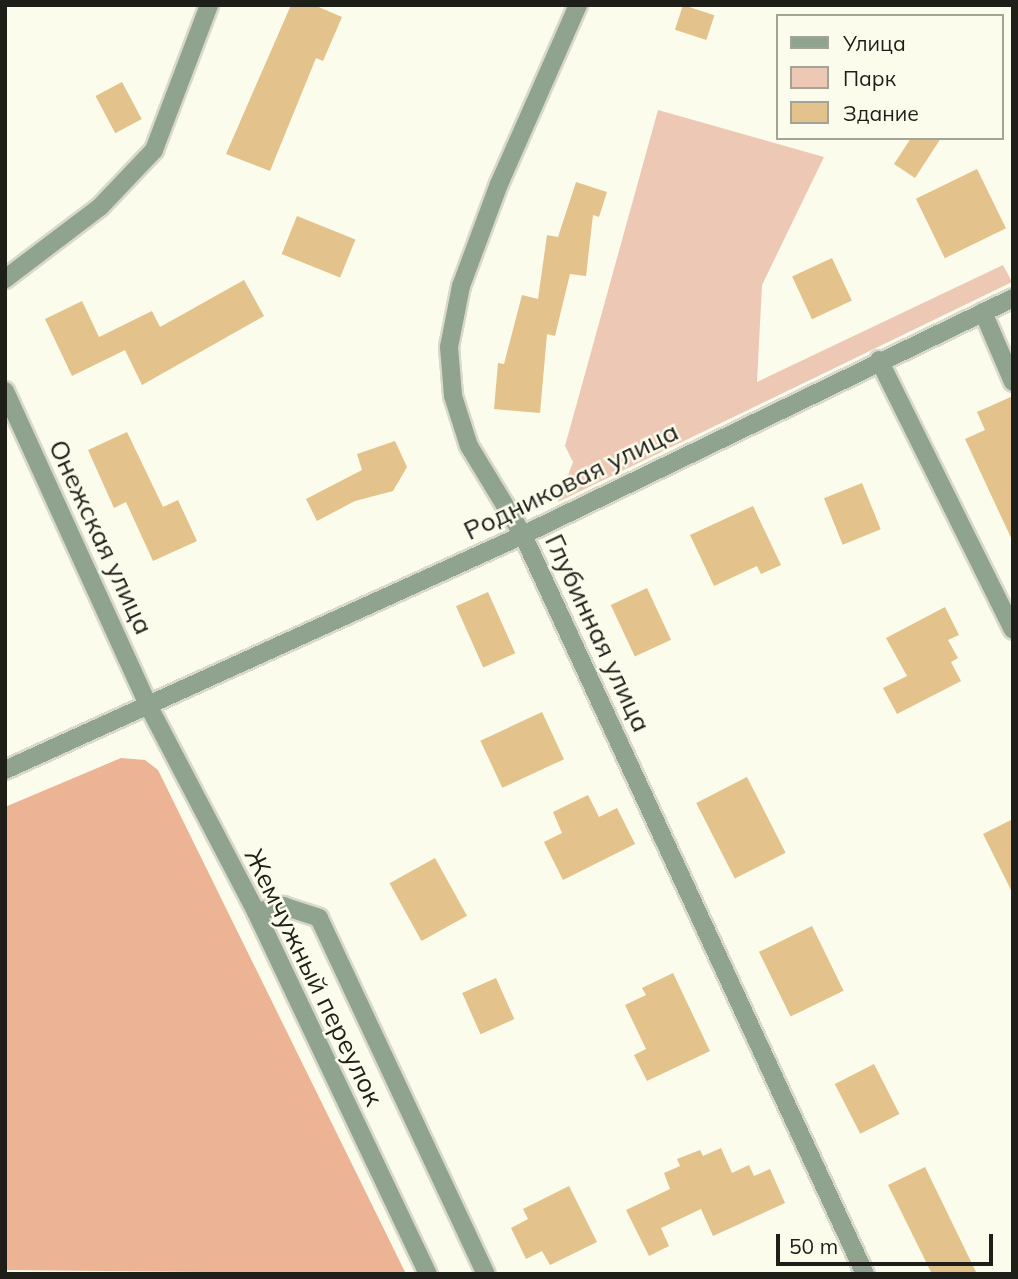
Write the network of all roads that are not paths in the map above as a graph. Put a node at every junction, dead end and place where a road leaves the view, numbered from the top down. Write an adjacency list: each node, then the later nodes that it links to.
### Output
1 (209, 5): 3 (street)
2 (579, 5): 9 (street, Глубинная улица)
3 (5, 279)
4 (1013, 299): 5 (street, Родниковая улица)
5 (983, 312): 6 (street, Родниковая улица); 7 (street)
6 (879, 360): 9 (street, Родниковая улица); 10 (street)
7 (1013, 382)
8 (5, 391): 11 (street, Онежская улица)
9 (523, 535): 11 (street, Родниковая улица); 16 (street, Глубинная улица)
10 (1013, 630)
11 (148, 705): 12 (street, Родниковая улица); 13 (street, Жемчужный переулок)
12 (5, 770)
13 (256, 912): 14 (street, Жемчужный переулок); 15 (street)
14 (428, 1274)
15 (486, 1274)
16 (865, 1274)

